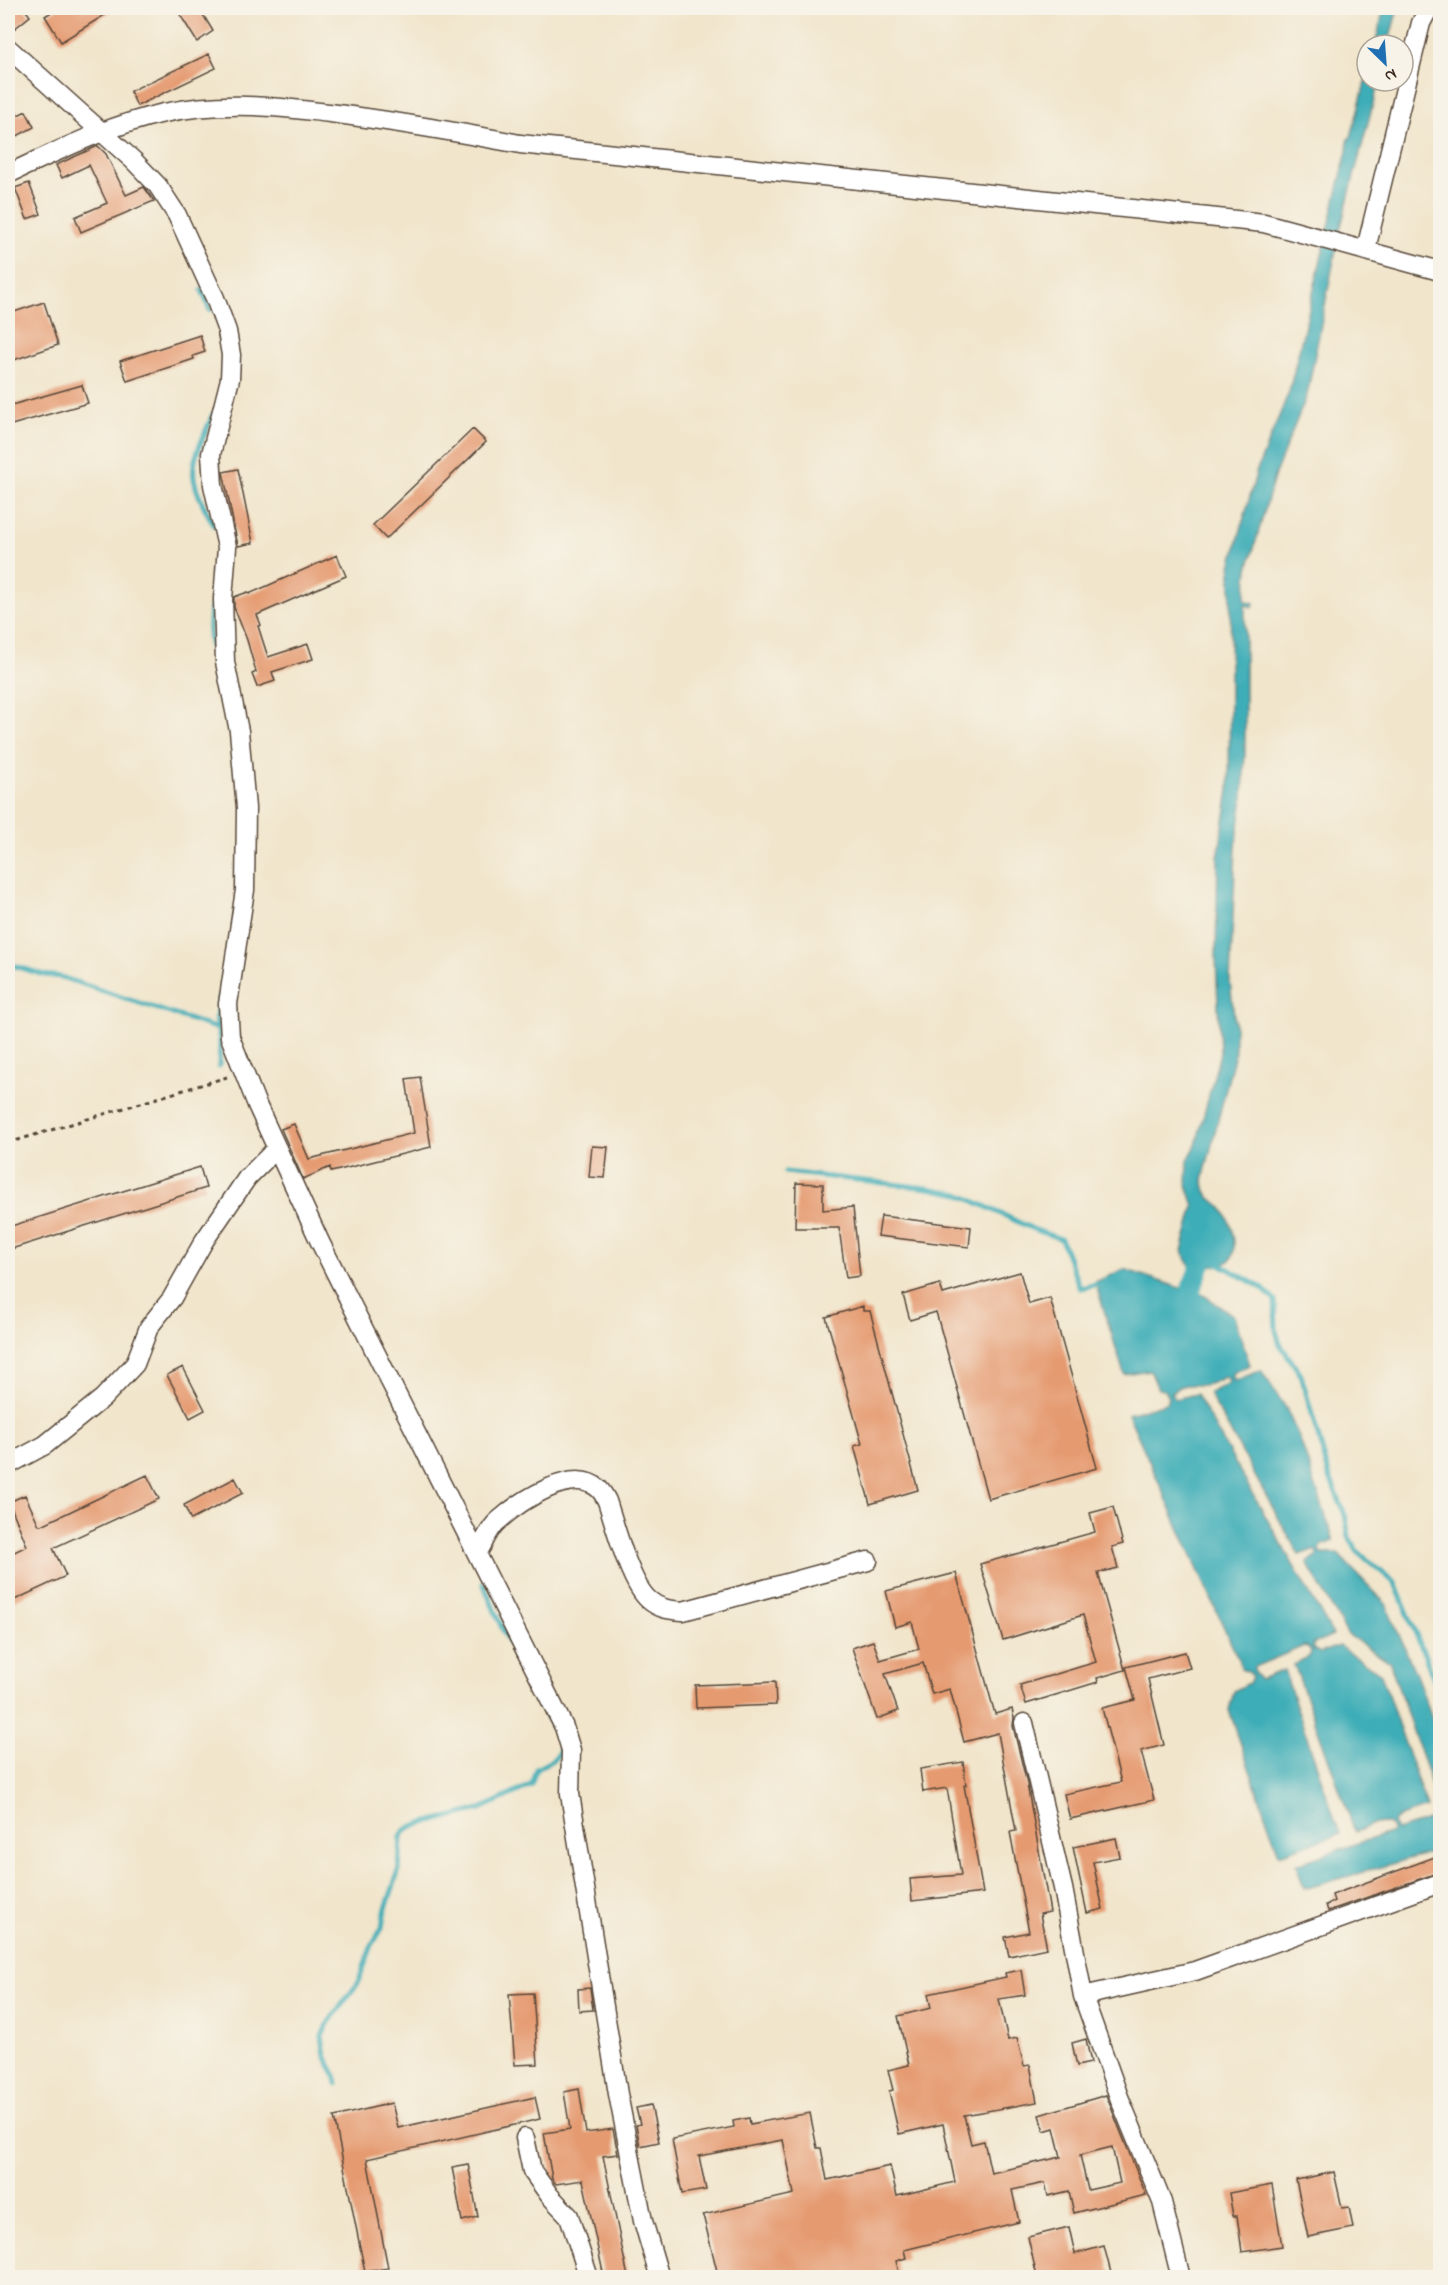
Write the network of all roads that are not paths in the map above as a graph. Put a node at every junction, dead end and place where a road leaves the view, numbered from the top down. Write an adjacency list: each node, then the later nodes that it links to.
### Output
1 (1429, 8): 5 (street)
2 (8, 48): 3 (street)
3 (103, 132): 4 (street); 5 (street); 7 (street)
4 (8, 174)
5 (1366, 249): 6 (street)
6 (1440, 271)
7 (277, 1148): 8 (street); 9 (street)
8 (8, 1465)
9 (478, 1552): 10 (street); 16 (street)
10 (868, 1561)
11 (1024, 1723): 13 (street)
12 (1440, 1883): 13 (street)
13 (1083, 1996): 17 (street)
14 (525, 2138): 15 (street)
15 (589, 2277)
16 (660, 2277)
17 (1181, 2277)

